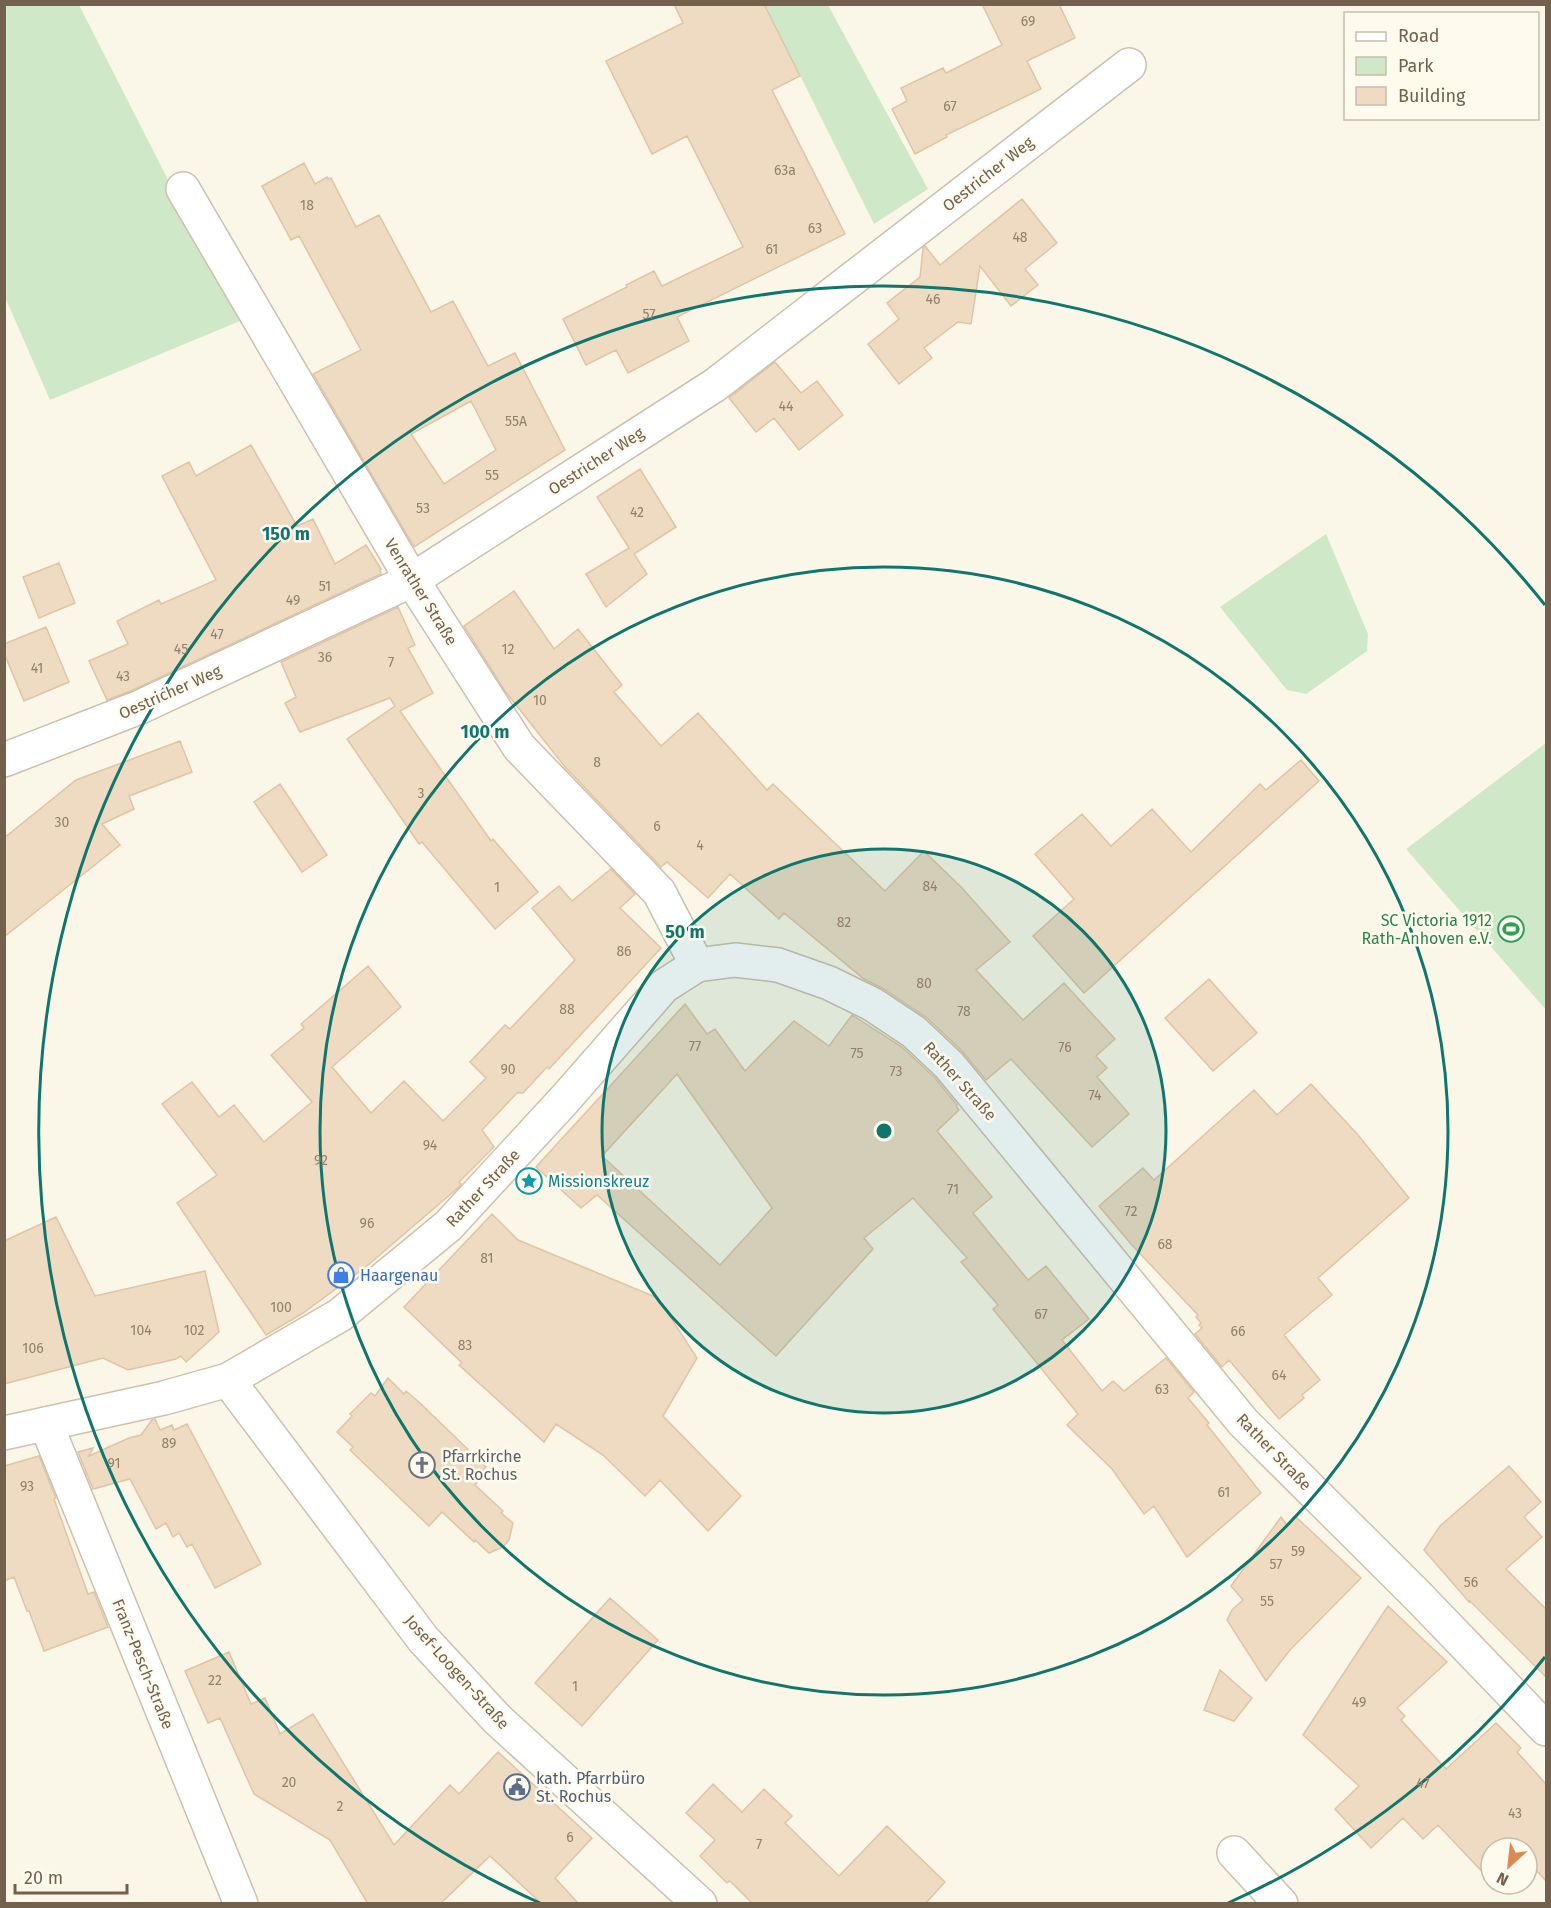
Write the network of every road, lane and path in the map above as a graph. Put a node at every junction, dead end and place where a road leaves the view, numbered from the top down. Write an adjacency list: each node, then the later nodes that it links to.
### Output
1 (1129, 64): 3 (street, Oestricher Weg)
2 (183, 189): 3 (street, Venrather Straße)
3 (412, 580): 4 (street, Oestricher Weg); 5 (street, Venrather Straße)
4 (4, 760)
5 (697, 965): 6 (street, Rather Straße); 9 (street, Rather Straße)
6 (228, 1380): 7 (street, Rather Straße); 12 (street, Josef-Loogen-Straße)
7 (46, 1424): 8 (street, Rather Straße); 11 (street, Franz-Pesch-Straße)
8 (4, 1433)
9 (1546, 1729)
10 (1234, 1853): 13 (street)
11 (241, 1904)
12 (700, 1904)
13 (1281, 1904)

